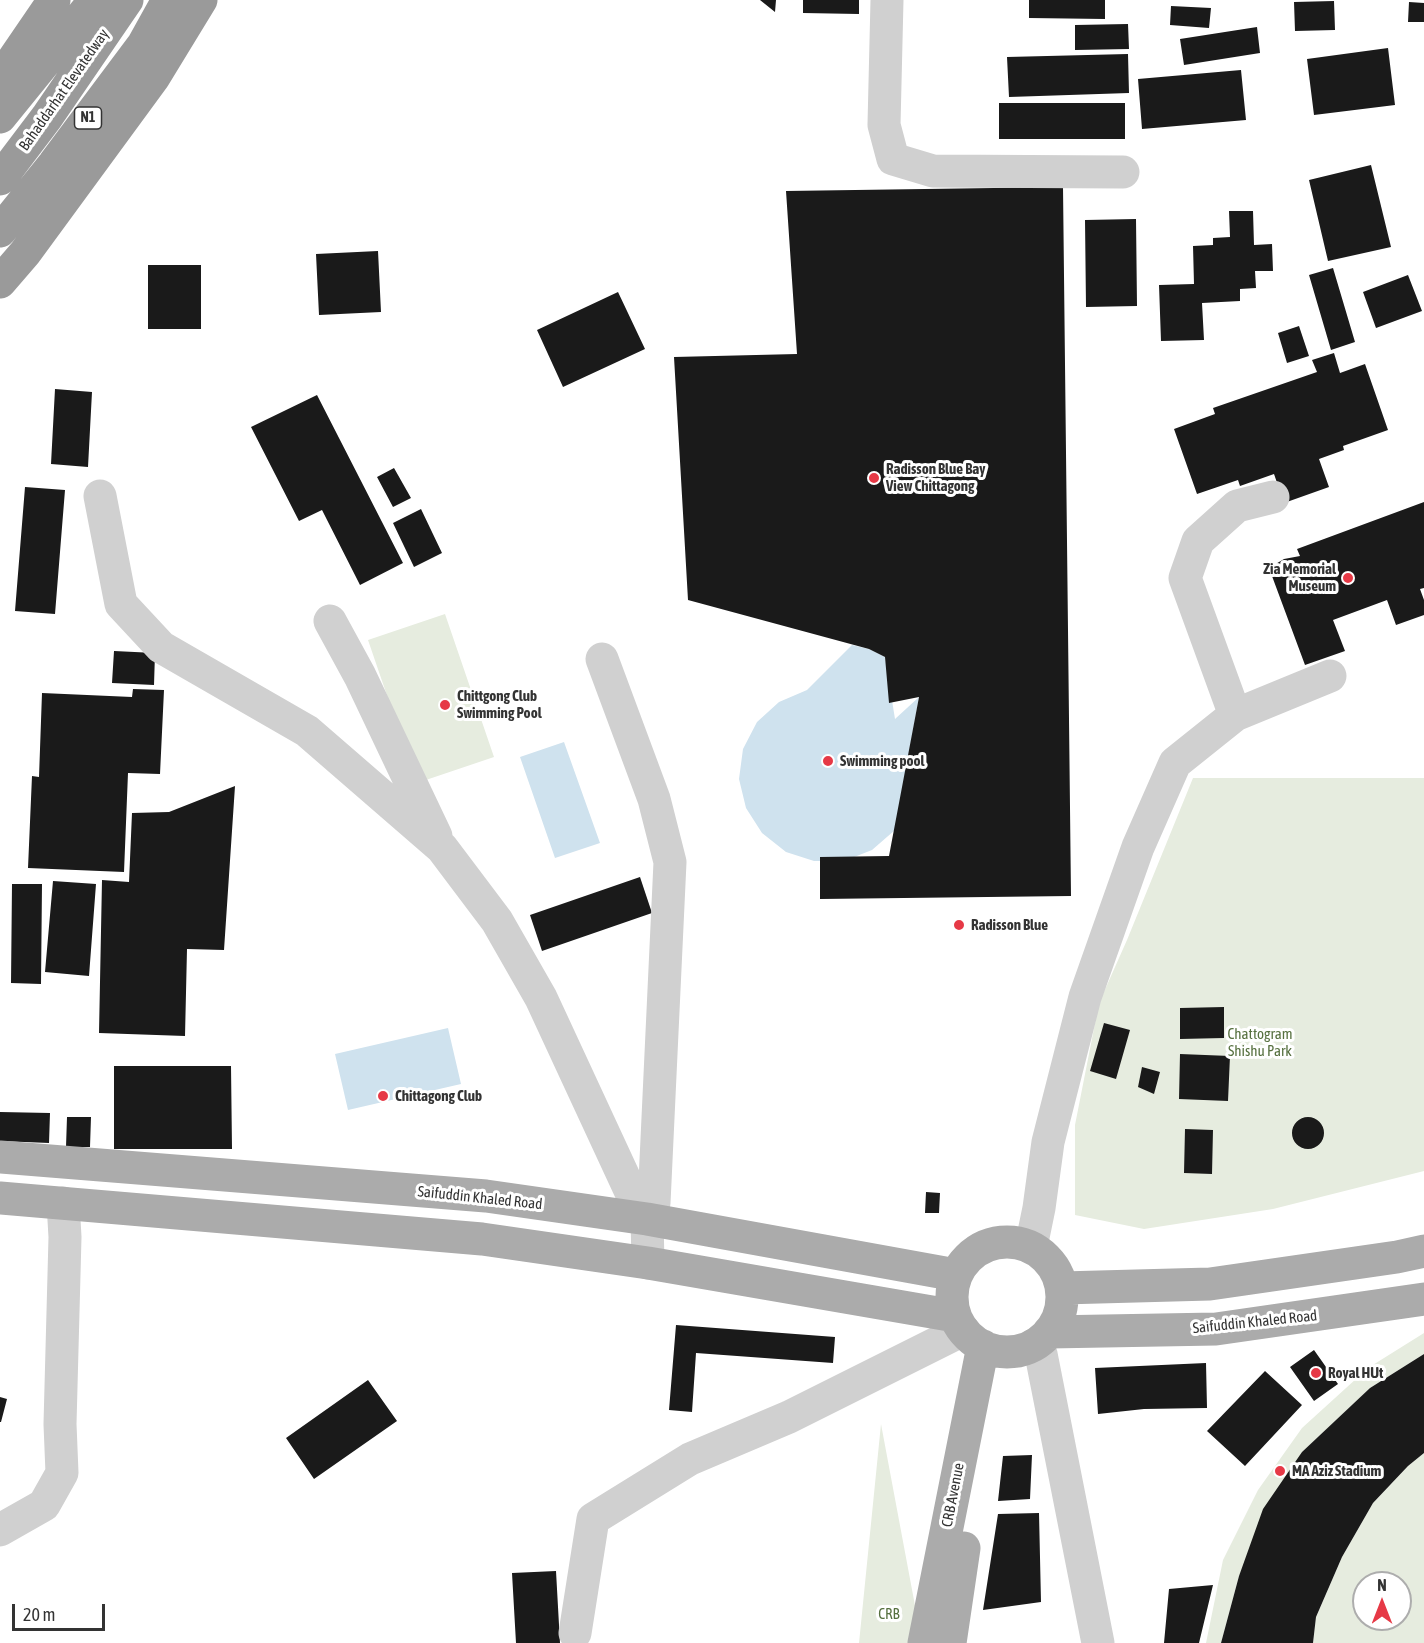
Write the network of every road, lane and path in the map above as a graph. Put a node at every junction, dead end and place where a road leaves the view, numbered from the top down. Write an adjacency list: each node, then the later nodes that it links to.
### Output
1 (54, 0): 7 (highway)
2 (95, 0): 8 (highway, Bahaddarhat Elevatedway)
3 (127, 0): 10 (highway, Bahaddarhat Elevatedway)
4 (168, 0): 11 (highway, N1)
5 (201, 0): 12 (highway)
6 (887, 0): 9 (street)
7 (0, 79)
8 (0, 117)
9 (1123, 172)
10 (0, 179)
11 (0, 231)
12 (0, 282)
13 (100, 495): 19 (street)
14 (1273, 497): 18 (street)
15 (330, 621): 19 (street)
16 (602, 659): 23 (street)
17 (1330, 676): 18 (street)
18 (1235, 715): 24 (street)
19 (442, 848): 23 (street)
20 (0, 1157): 23 (main road, Saifuddin Khaled Road)
21 (0, 1198): 22 (main road)
22 (63, 1203): 26 (main road); 32 (street)
23 (647, 1219): 26 (street); 27 (main road, Saifuddin Khaled Road)
24 (1031, 1247): 27 (main road); 28 (main road)
25 (1424, 1251): 28 (main road)
26 (648, 1263): 30 (main road)
27 (956, 1275): 30 (main road)
28 (1062, 1288): 31 (main road)
29 (1424, 1299): 31 (main road, Saifuddin Khaled Road)
30 (975, 1336): 31 (main road); 33 (street); 34 (main road, CRB Avenue); 35 (main road, CRB Avenue)
31 (1042, 1338): 36 (street)
32 (0, 1530)
33 (574, 1632)
34 (924, 1643)
35 (950, 1643)
36 (1098, 1643)

